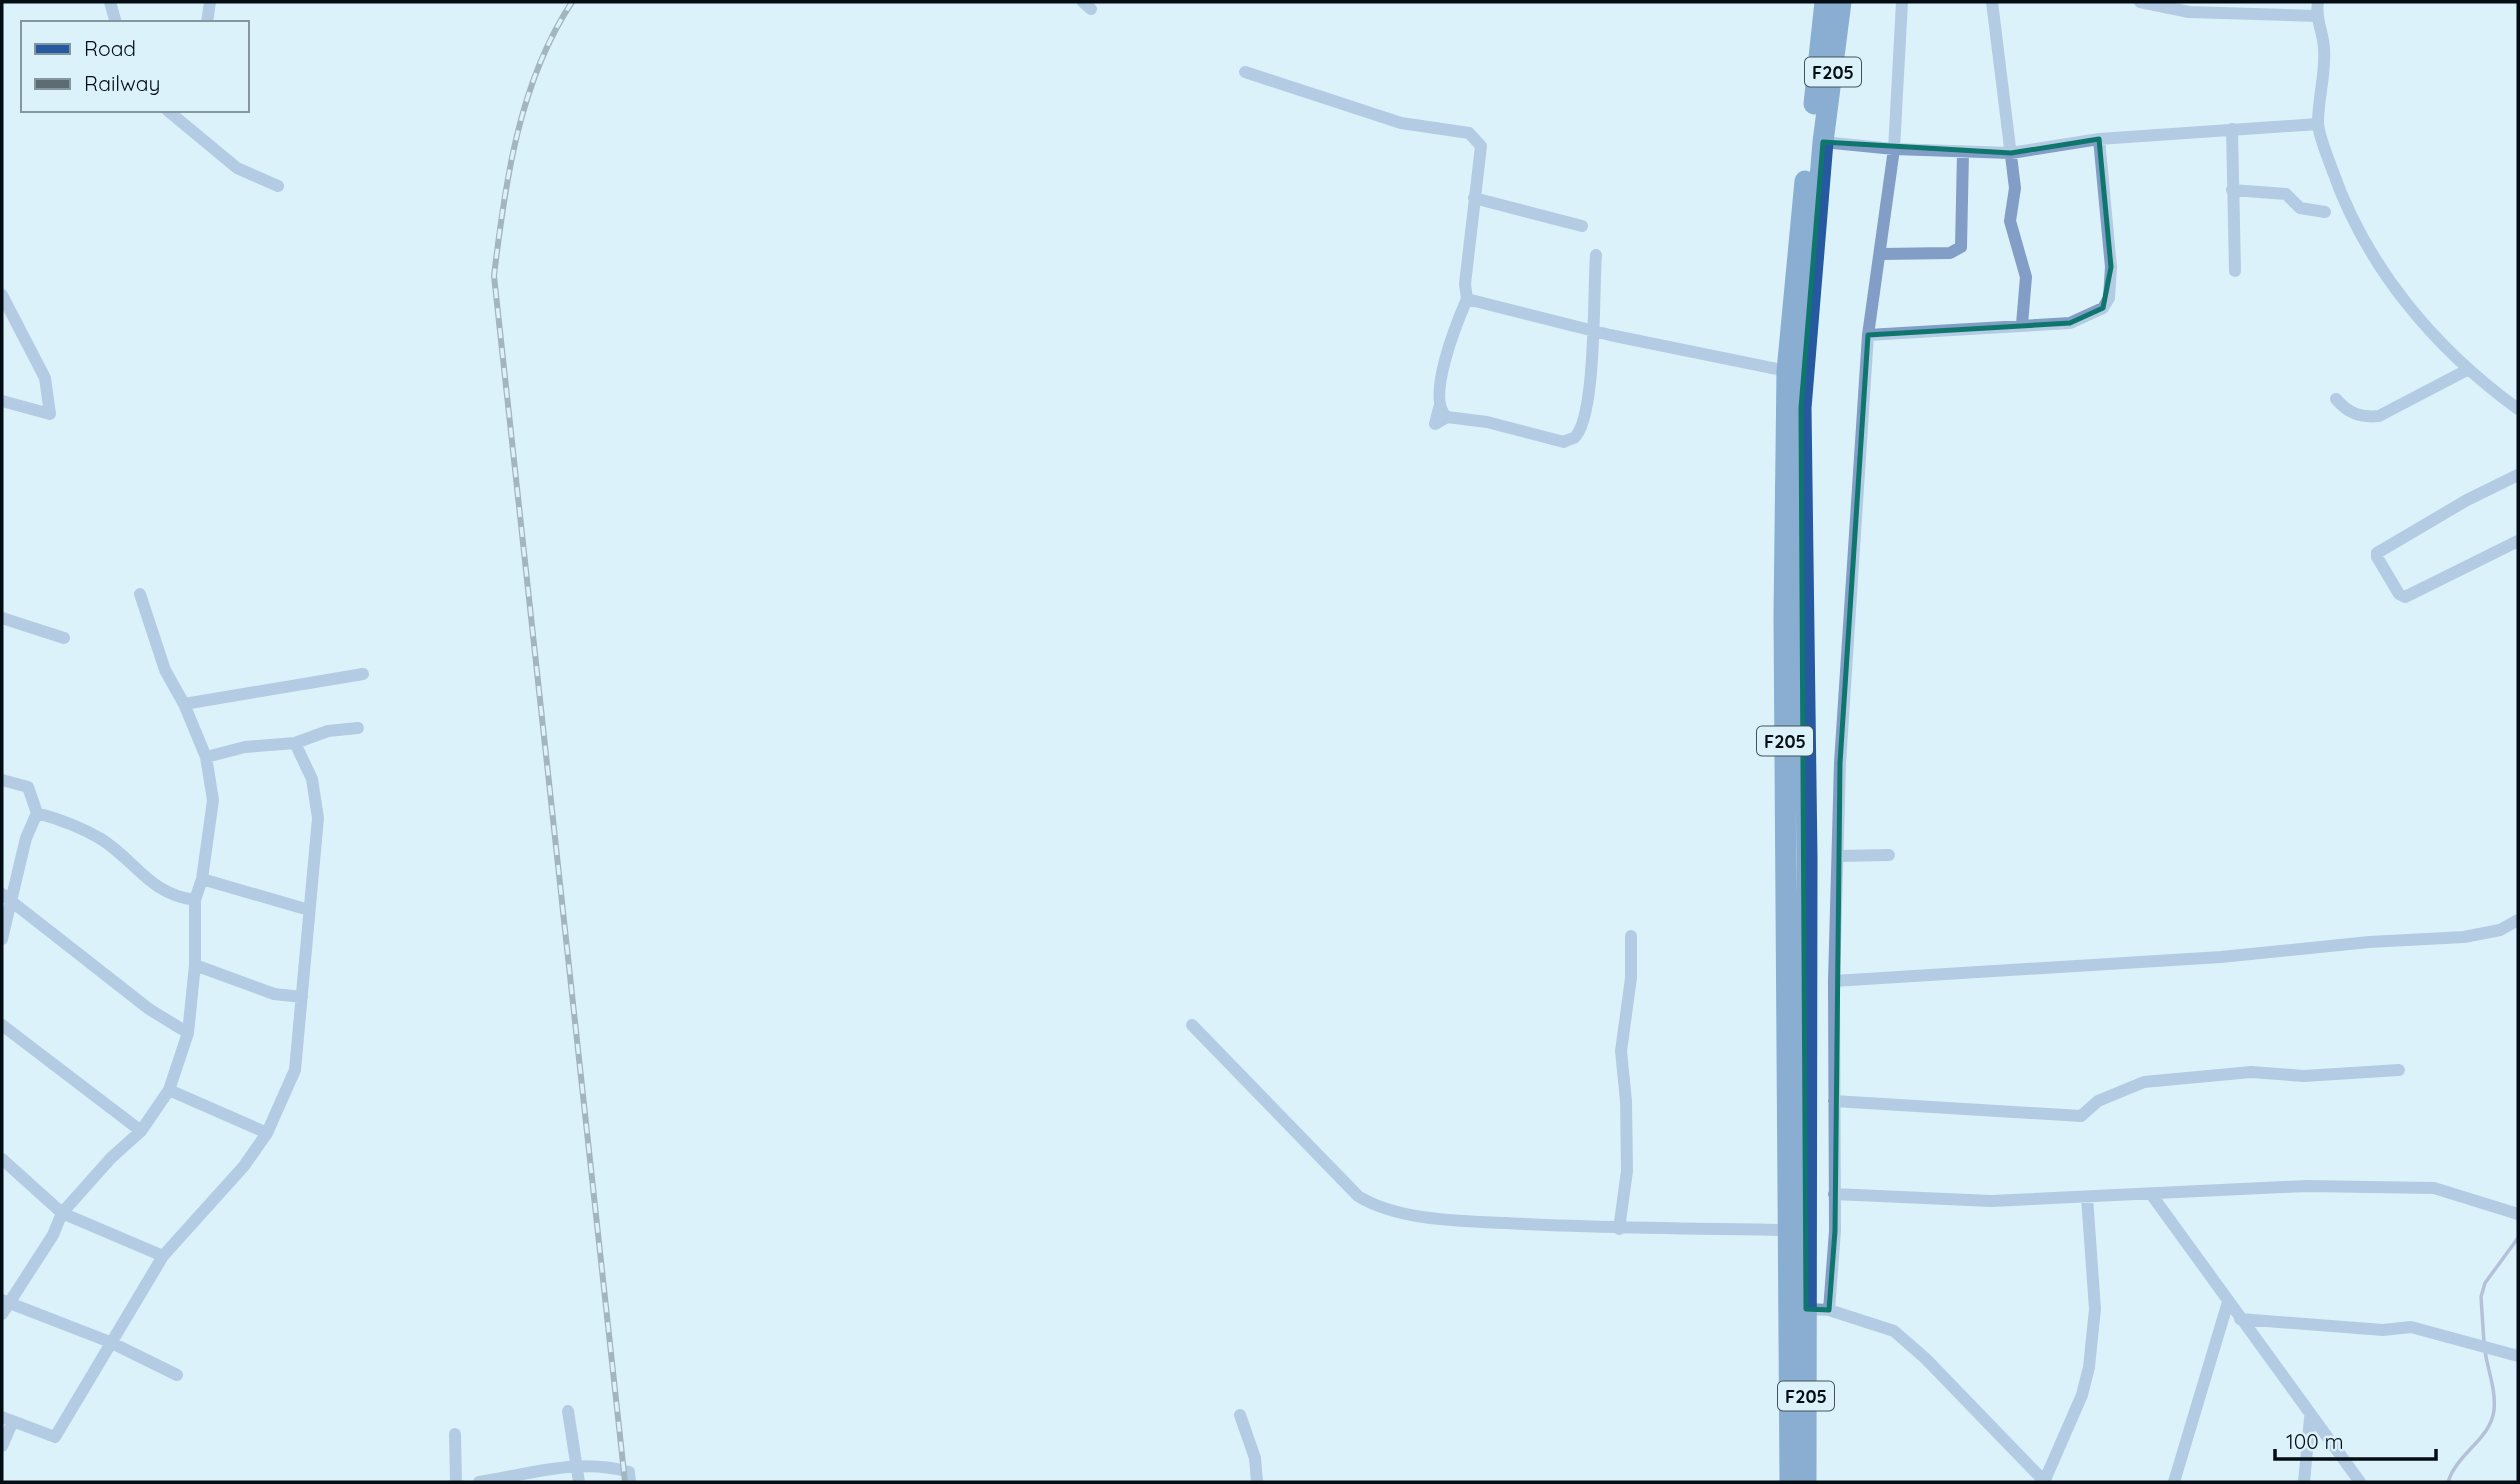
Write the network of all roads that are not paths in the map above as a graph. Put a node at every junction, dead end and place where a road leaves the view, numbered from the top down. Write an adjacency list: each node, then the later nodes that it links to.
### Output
1 (110, 2): 10 (street)
2 (210, 2): 11 (street)
3 (1825, 2): 35 (main road, F205)
4 (1841, 2): 17 (main road, F205)
5 (1902, 2): 18 (street)
6 (1992, 2): 20 (street)
7 (2140, 2): 9 (street)
8 (2318, 2): 9 (street)
9 (2316, 16): 14 (street)
10 (115, 21)
11 (207, 21)
12 (1245, 72): 23 (street)
13 (172, 112): 21 (street)
14 (2318, 124): 15 (street); 34 (street)
15 (2232, 129): 16 (street); 22 (street)
16 (2099, 139): 20 (street); 31 (street)
17 (1823, 142): 18 (street); 42 (main road, F205)
18 (1894, 149): 19 (street); 26 (street)
19 (1963, 153): 20 (street); 26 (street)
20 (2011, 153): 31 (street)
21 (278, 186)
22 (2232, 190): 24 (street); 28 (street)
23 (1474, 198): 25 (street); 30 (street)
24 (2325, 212)
25 (1582, 226)
26 (1881, 254): 33 (street)
27 (1596, 255): 32 (street)
28 (2235, 271)
29 (2, 295): 37 (street)
30 (1466, 299): 32 (street); 32 (street)
31 (2022, 324): 33 (street)
32 (1595, 332): 35 (street)
33 (1868, 335): 53 (street)
34 (2467, 370): 36 (street); 38 (street)
35 (1787, 372): 42 (main road, F205)
36 (2336, 399)
37 (2, 401)
38 (2518, 409)
39 (2518, 475): 40 (street)
40 (2518, 541)
41 (139, 594): 46 (street)
42 (1794, 616): 79 (main road, F205); 83 (main road, F205)
43 (2, 618): 44 (street)
44 (64, 638)
45 (363, 674): 46 (street)
46 (184, 704): 49 (street)
47 (358, 728): 48 (street)
48 (295, 743): 49 (street); 57 (street)
49 (206, 757): 54 (street)
50 (2, 780): 51 (street)
51 (37, 813): 55 (street); 56 (street)
52 (1889, 855): 53 (street)
53 (1838, 856): 62 (street)
54 (202, 879): 56 (street); 57 (street)
55 (7, 897): 60 (street); 66 (street)
56 (195, 900): 61 (street)
57 (309, 910): 63 (street)
58 (2518, 920): 62 (street)
59 (1631, 936): 78 (street)
60 (2, 939)
61 (195, 965): 63 (street); 66 (street)
62 (1834, 981): 69 (street)
63 (302, 997): 71 (street)
64 (2, 1025): 70 (street)
65 (1192, 1025): 78 (street)
66 (188, 1032): 68 (street)
67 (2399, 1070): 69 (street)
68 (169, 1090): 70 (street); 71 (street)
69 (1834, 1101): 73 (street)
70 (141, 1131): 76 (street)
71 (267, 1133): 80 (street)
72 (2, 1159): 76 (street)
73 (1834, 1194): 75 (street); 84 (street)
74 (2151, 1194): 75 (street); 77 (street); 81 (street)
75 (2087, 1196): 103 (street)
76 (62, 1213): 80 (street); 82 (street)
77 (2518, 1214)
78 (1619, 1228): 79 (street)
79 (1790, 1230): 101 (main road, F205)
80 (163, 1256): 86 (street)
81 (2228, 1302): 85 (street); 104 (street)
82 (4, 1306): 86 (street)
83 (1806, 1309): 84 (street); 102 (main road, F205)
84 (1829, 1310): 103 (street)
85 (2240, 1319): 87 (street); 91 (street)
86 (110, 1342): 88 (street); 92 (street)
87 (2518, 1356)
88 (177, 1375)
89 (568, 1411): 95 (street)
90 (1240, 1415): 100 (street)
91 (2310, 1418): 105 (street); 106 (street)
92 (7, 1420): 94 (street)
93 (455, 1434): 96 (street)
94 (2, 1446)
95 (575, 1467): 97 (street); 98 (street); 99 (street)
96 (456, 1482)
97 (479, 1482)
98 (579, 1482)
99 (630, 1482)
100 (1258, 1482)
101 (1790, 1482)
102 (1805, 1482)
103 (2045, 1482)
104 (2174, 1482)
105 (2304, 1482)
106 (2360, 1482)

